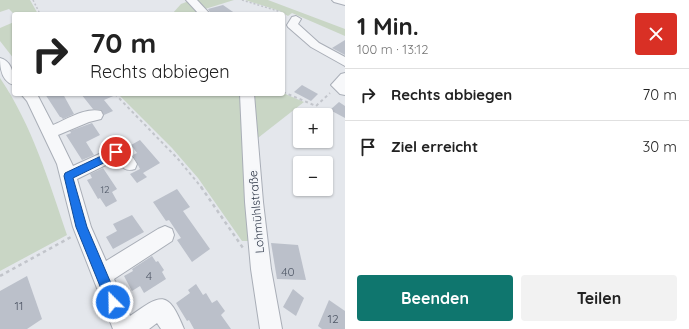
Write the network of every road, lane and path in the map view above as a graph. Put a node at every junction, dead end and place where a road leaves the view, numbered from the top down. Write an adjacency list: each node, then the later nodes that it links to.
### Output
1 (33, 0): 6 (path)
2 (191, 0): 7 (street)
3 (242, 0): 8 (path)
4 (337, 0): 5 (street)
5 (345, 2)
6 (39, 12)
7 (203, 12)
8 (280, 12)
9 (285, 14): 10 (path)
10 (296, 20): 12 (street)
11 (0, 62): 13 (street)
12 (345, 62)
13 (12, 78)
14 (343, 85): 15 (path)
15 (285, 93)
16 (30, 96): 20 (street)
17 (117, 96): 25 (path)
18 (247, 96): 25 (street, Lohmühlstraße)
19 (96, 115): 20 (street)
20 (50, 132): 22 (street)
21 (130, 164): 22 (street)
22 (68, 176): 23 (street)
23 (83, 230): 26 (street); 27 (path)
24 (165, 235): 26 (street)
25 (261, 269): 31 (street, Lohmühlstraße)
26 (101, 275): 28 (street)
27 (0, 276)
28 (124, 329)
29 (130, 329): 30 (street)
30 (173, 329)
31 (271, 329)

